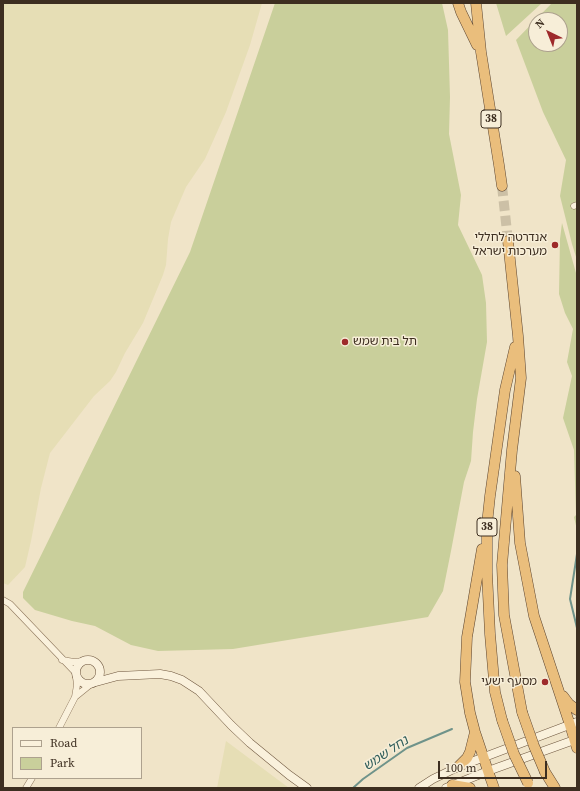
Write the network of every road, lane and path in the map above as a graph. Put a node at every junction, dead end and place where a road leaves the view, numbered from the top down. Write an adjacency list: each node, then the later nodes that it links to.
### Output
1 (458, 3): 3 (highway, 38)
2 (476, 3): 3 (highway, 38)
3 (481, 52): 4 (highway, 38)
4 (502, 186)
5 (508, 241): 6 (highway, 38)
6 (518, 336): 7 (highway, 38); 8 (highway, 38)
7 (512, 450): 16 (highway); 34 (highway, 38, bridge)
8 (487, 524): 21 (highway); 27 (highway, 38, bridge)
9 (3, 600): 10 (street)
10 (62, 660): 11 (street); 13 (street)
11 (84, 661): 12 (main road); 13 (main road)
12 (98, 666): 14 (main road); 15 (main road)
13 (76, 675): 15 (main road); 17 (street)
14 (118, 676): 15 (main road); 30 (main road)
15 (93, 683): 17 (street)
16 (558, 688): 18 (highway); 19 (highway)
17 (75, 697): 20 (street)
18 (577, 710)
19 (574, 724): 22 (highway); 23 (main road)
20 (59, 727)
21 (475, 732): 23 (highway); 24 (highway)
22 (576, 742): 25 (main road)
23 (484, 758): 24 (main road); 25 (highway)
24 (458, 767): 31 (main road)
25 (488, 771): 28 (main road); 33 (highway)
26 (31, 779): 29 (street)
27 (529, 785)
28 (449, 787): 32 (highway)
29 (26, 788)
30 (307, 788)
31 (419, 788)
32 (470, 788)
33 (494, 788)
34 (554, 788)

